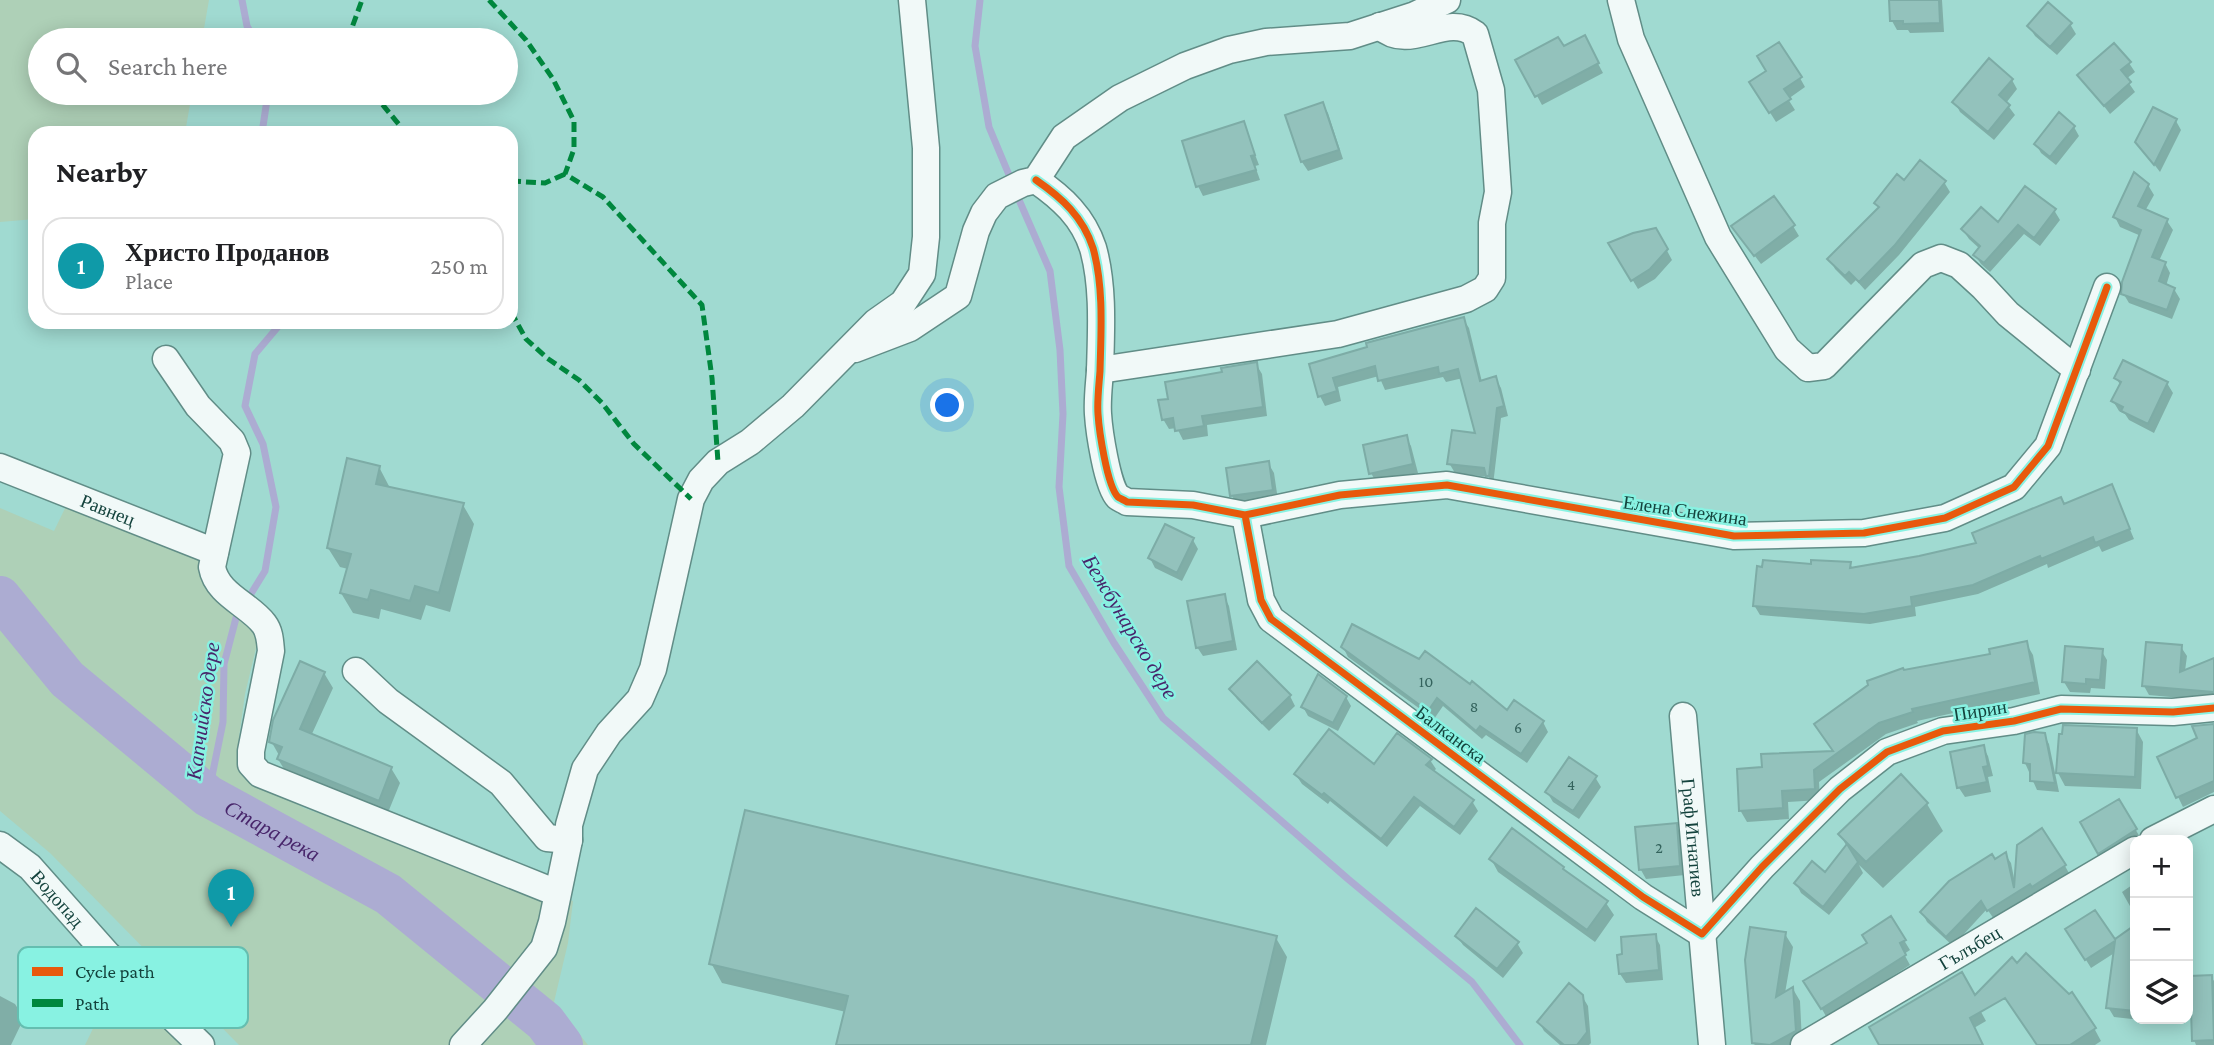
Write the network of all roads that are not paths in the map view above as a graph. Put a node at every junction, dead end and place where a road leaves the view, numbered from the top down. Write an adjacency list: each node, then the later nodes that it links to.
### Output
1 (912, 0): 7 (street)
2 (1447, 0): 4 (street)
3 (1621, 0): 10 (street)
4 (1380, 26): 5 (street); 9 (street)
5 (1030, 181): 7 (street); 9 (street)
6 (2106, 287): 10 (street, Елена Снежина)
7 (850, 351): 19 (street)
8 (166, 359): 13 (street)
9 (1100, 370): 12 (street, Елена Снежина)
10 (2077, 370): 12 (street, Елена Снежина)
11 (0, 467): 13 (street, Равнец)
12 (1245, 515): 23 (street, Балканска)
13 (215, 552): 22 (street)
14 (356, 671): 19 (street)
15 (2214, 708): 23 (street, Пирин)
16 (1683, 716): 23 (street, Граф Игнатиев)
17 (2214, 809): 18 (street)
18 (2163, 835)
19 (569, 840): 22 (street)
20 (0, 845): 24 (street, Водопад)
21 (2130, 853): 29 (street, Гълъбец)
22 (556, 893): 27 (street)
23 (1702, 934): 28 (street, Граф Игнатиев)
24 (101, 947)
25 (183, 1028): 26 (street, Водопад)
26 (201, 1045)
27 (463, 1045)
28 (1713, 1045)
29 (1804, 1045)

